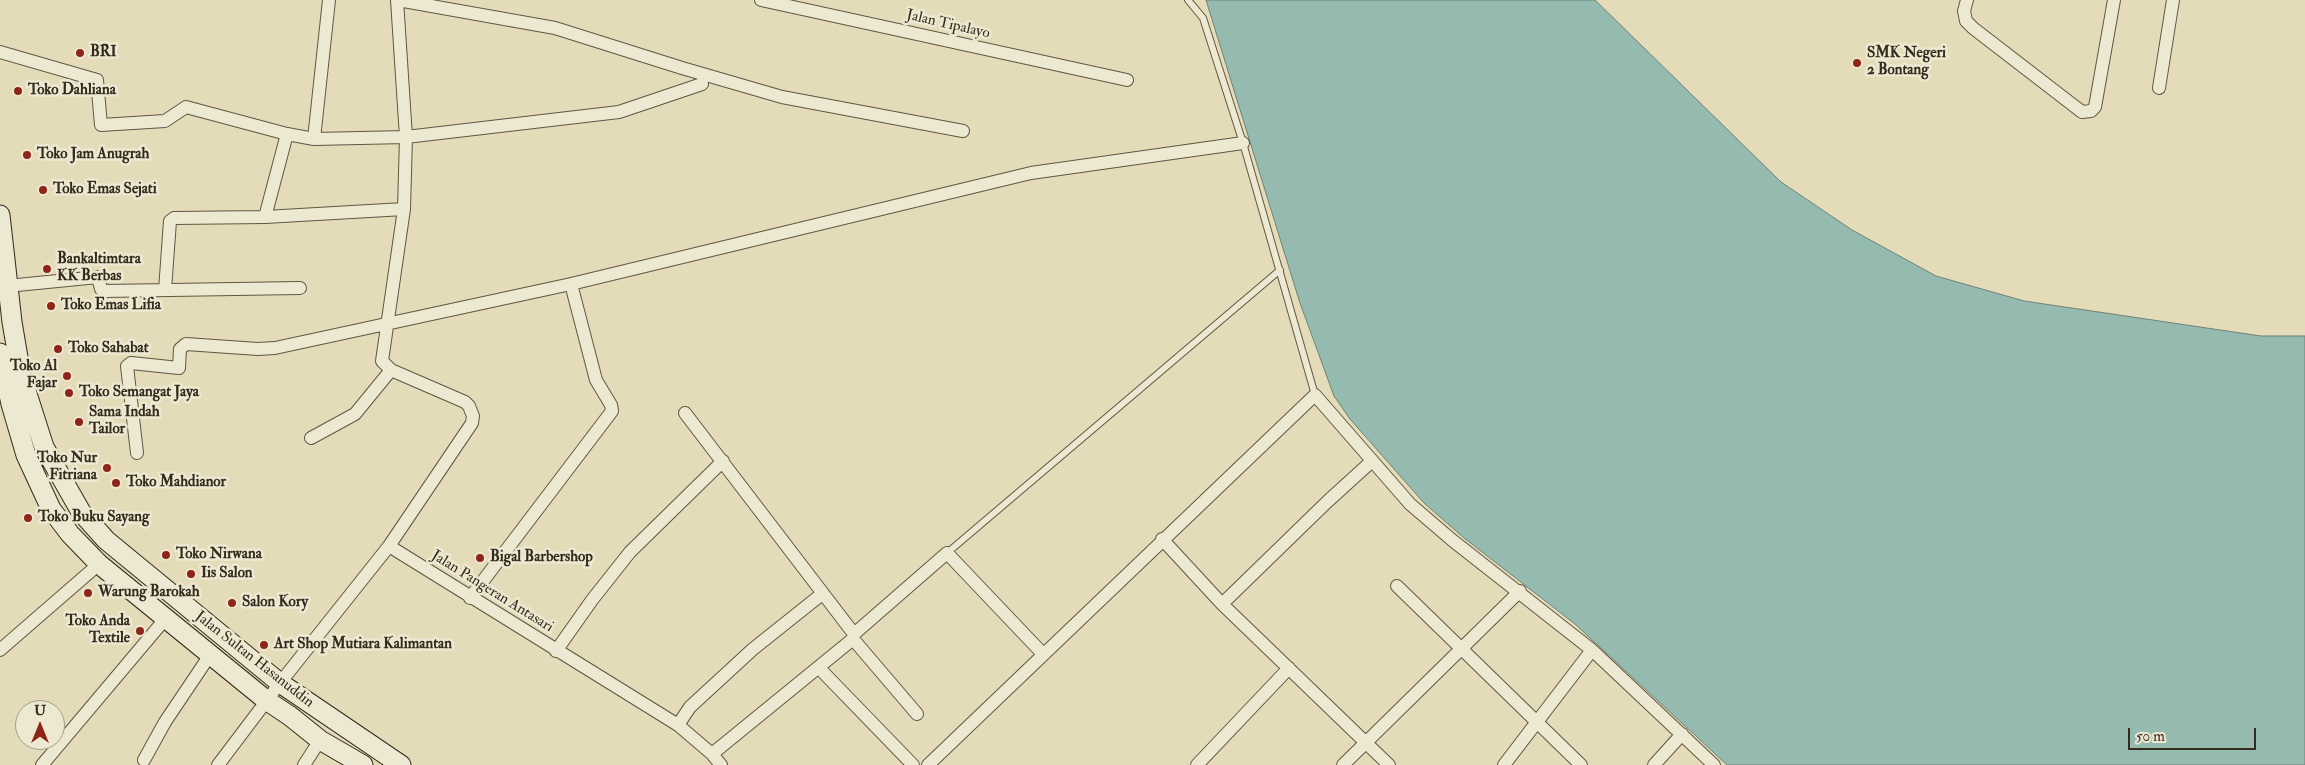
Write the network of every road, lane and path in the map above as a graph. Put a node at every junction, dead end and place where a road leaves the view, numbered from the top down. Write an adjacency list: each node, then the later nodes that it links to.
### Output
1 (329, 0): 15 (street)
2 (397, 0): 12 (street); 14 (street)
3 (761, 0): 9 (street, Jalan Tipalayo)
4 (1188, 0): 16 (lane)
5 (1968, 0): 6 (street)
6 (2114, 0)
7 (2173, 0): 11 (street)
8 (0, 52): 13 (street)
9 (1127, 80)
10 (702, 84): 14 (street)
11 (2159, 88)
12 (963, 131)
13 (287, 134): 15 (street); 19 (street)
14 (406, 137): 15 (street); 17 (street)
15 (314, 139)
16 (1243, 143): 21 (lane); 22 (street)
17 (404, 209): 19 (street); 26 (street)
18 (0, 215): 20 (street, Jalan Sultan Hasanuddin)
19 (265, 217): 25 (street)
20 (2, 254): 23 (street, Jalan Sultan Hasanuddin)
21 (1280, 270): 29 (lane); 37 (lane)
22 (571, 284): 26 (street); 42 (street)
23 (7, 286): 25 (street); 54 (street, Jalan Sultan Hasanuddin)
24 (300, 288): 25 (street)
25 (165, 290)
26 (389, 323): 28 (street); 32 (street)
27 (0, 352): 38 (street, Jalan Sultan Hasanuddin)
28 (391, 370): 31 (street); 36 (street)
29 (1315, 394): 34 (street); 35 (street)
30 (685, 413): 33 (street)
31 (310, 438)
32 (137, 453)
33 (723, 461): 41 (street); 49 (street)
34 (1372, 461): 40 (street); 43 (street)
35 (1162, 539): 43 (street); 50 (street)
36 (389, 546): 42 (street, Jalan Pangeran Antasari); 54 (street)
37 (947, 553): 45 (street); 50 (street)
38 (99, 564): 44 (street, Jalan Sultan Hasanuddin); 47 (street)
39 (1397, 586): 46 (street)
40 (1520, 591): 46 (street); 48 (street)
41 (822, 594): 45 (street); 58 (street)
42 (470, 598): 49 (street, Jalan Pangeran Antasari)
43 (1222, 604): 53 (street)
44 (166, 618): 51 (street, Jalan Sultan Hasanuddin); 64 (street)
45 (853, 637): 52 (street); 56 (street)
46 (1460, 648): 57 (street); 61 (street)
47 (0, 650)
48 (1592, 650): 57 (street); 59 (street)
49 (556, 651): 58 (street, Jalan Pangeran Antasari)
50 (1043, 654): 71 (street)
51 (210, 655): 55 (street, Jalan Sultan Hasanuddin); 63 (street)
52 (819, 668): 62 (street); 70 (street)
53 (1289, 668): 61 (street); 72 (street)
54 (280, 682): 55 (street); 68 (street, Jalan Sultan Hasanuddin)
55 (266, 700): 60 (street, Jalan Sultan Hasanuddin); 65 (street)
56 (917, 714)
57 (1536, 722): 75 (street); 76 (street)
58 (678, 726): 62 (street, Jalan Pangeran Antasari)
59 (1682, 734): 77 (street); 78 (street)
60 (320, 740): 66 (street); 67 (street, Jalan Sultan Hasanuddin)
61 (1366, 743): 73 (street); 74 (street)
62 (712, 754): 69 (street, Jalan Pangeran Antasari)
63 (144, 760)
64 (42, 765)
65 (218, 765)
66 (304, 765)
67 (363, 765)
68 (401, 765)
69 (721, 765)
70 (913, 765)
71 (928, 765)
72 (1198, 765)
73 (1343, 765)
74 (1389, 765)
75 (1504, 765)
76 (1581, 765)
77 (1654, 765)
78 (1714, 765)

